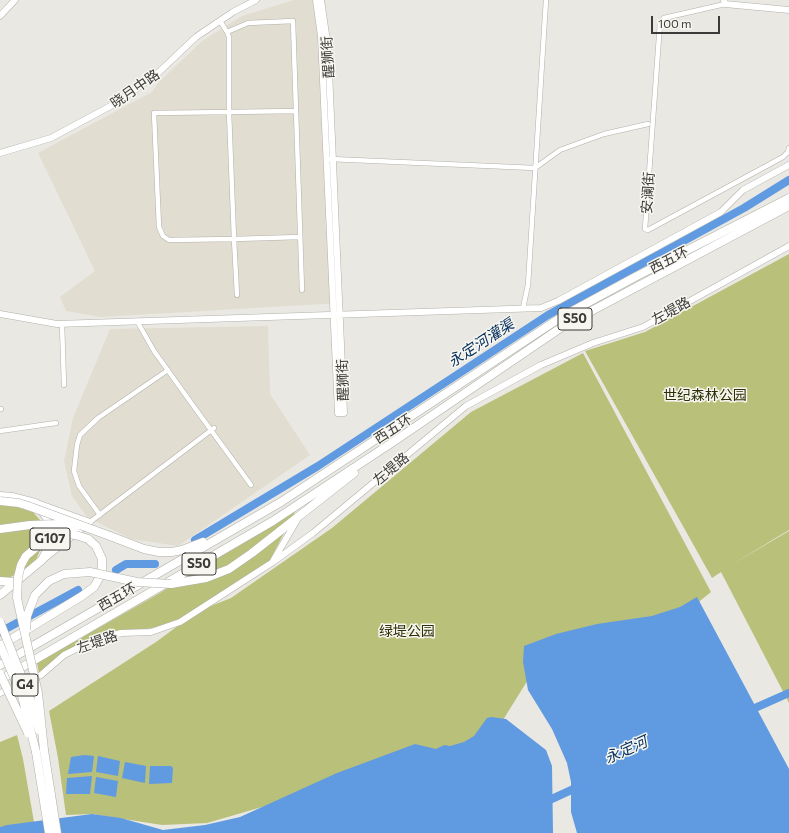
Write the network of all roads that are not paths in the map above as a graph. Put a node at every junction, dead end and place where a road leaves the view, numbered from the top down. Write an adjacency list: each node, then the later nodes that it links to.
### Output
1 (15, 0): 8 (street)
2 (256, 0): 9 (street, 晓月中路)
3 (316, 0): 17 (street, 醒狮街)
4 (321, 0): 18 (street, 醒狮街)
5 (546, 0): 20 (street)
6 (724, 2): 7 (street); 15 (street, 安澜街)
7 (789, 10)
8 (0, 16)
9 (220, 21): 10 (street); 16 (street, 晓月中路)
10 (227, 32): 11 (street); 12 (street)
11 (296, 111): 12 (street); 23 (street)
12 (229, 112): 24 (street); 24 (street)
13 (648, 124): 20 (street)
14 (789, 148): 15 (street)
15 (788, 152)
16 (0, 154)
17 (327, 158): 18 (street); 31 (street, 醒狮街)
18 (334, 159): 20 (street); 30 (street, 醒狮街)
19 (789, 165): 28 (street)
20 (535, 168): 28 (street)
21 (789, 198): 48 (highway, 西五环 / S50)
22 (789, 207): 39 (highway, 西五环 / S50)
23 (300, 237): 24 (street); 26 (street)
24 (234, 239): 27 (street)
25 (789, 246): 50 (street, 左堤路)
26 (302, 290)
27 (237, 295)
28 (523, 308): 30 (street)
29 (0, 314): 33 (street)
30 (341, 314): 31 (street); 31 (street, 醒狮街)
31 (334, 315): 32 (street)
32 (137, 321): 33 (street); 34 (street)
33 (62, 324): 35 (street)
34 (168, 370): 37 (street); 45 (street)
35 (64, 385)
36 (56, 423): 38 (street)
37 (212, 430): 40 (street); 45 (street)
38 (0, 431)
39 (393, 442): 44 (highway); 59 (highway, 西五环 / S50)
40 (251, 484)
41 (0, 496): 43 (highway)
42 (0, 502): 46 (highway, bridge)
43 (36, 503): 46 (street); 49 (highway, G107)
44 (302, 514): 50 (street); 55 (highway, bridge)
45 (100, 515): 46 (street)
46 (90, 526): 47 (highway, bridge); 48 (highway, bridge); 49 (street)
47 (1, 529)
48 (228, 532): 57 (highway, 西五环 / S50)
49 (42, 560): 52 (highway, G107)
50 (273, 562): 60 (street, 左堤路)
51 (0, 581): 52 (highway)
52 (14, 582): 53 (highway, G107)
53 (0, 595)
54 (0, 622): 61 (highway, G4, bridge)
55 (27, 644): 56 (highway, bridge); 61 (highway, bridge)
56 (0, 645): 61 (highway, G4, bridge)
57 (0, 665)
58 (0, 674): 61 (highway, bridge)
59 (0, 680)
60 (0, 693)
61 (40, 751): 62 (highway, G4); 63 (highway, G4)
62 (49, 833)
63 (56, 833)

